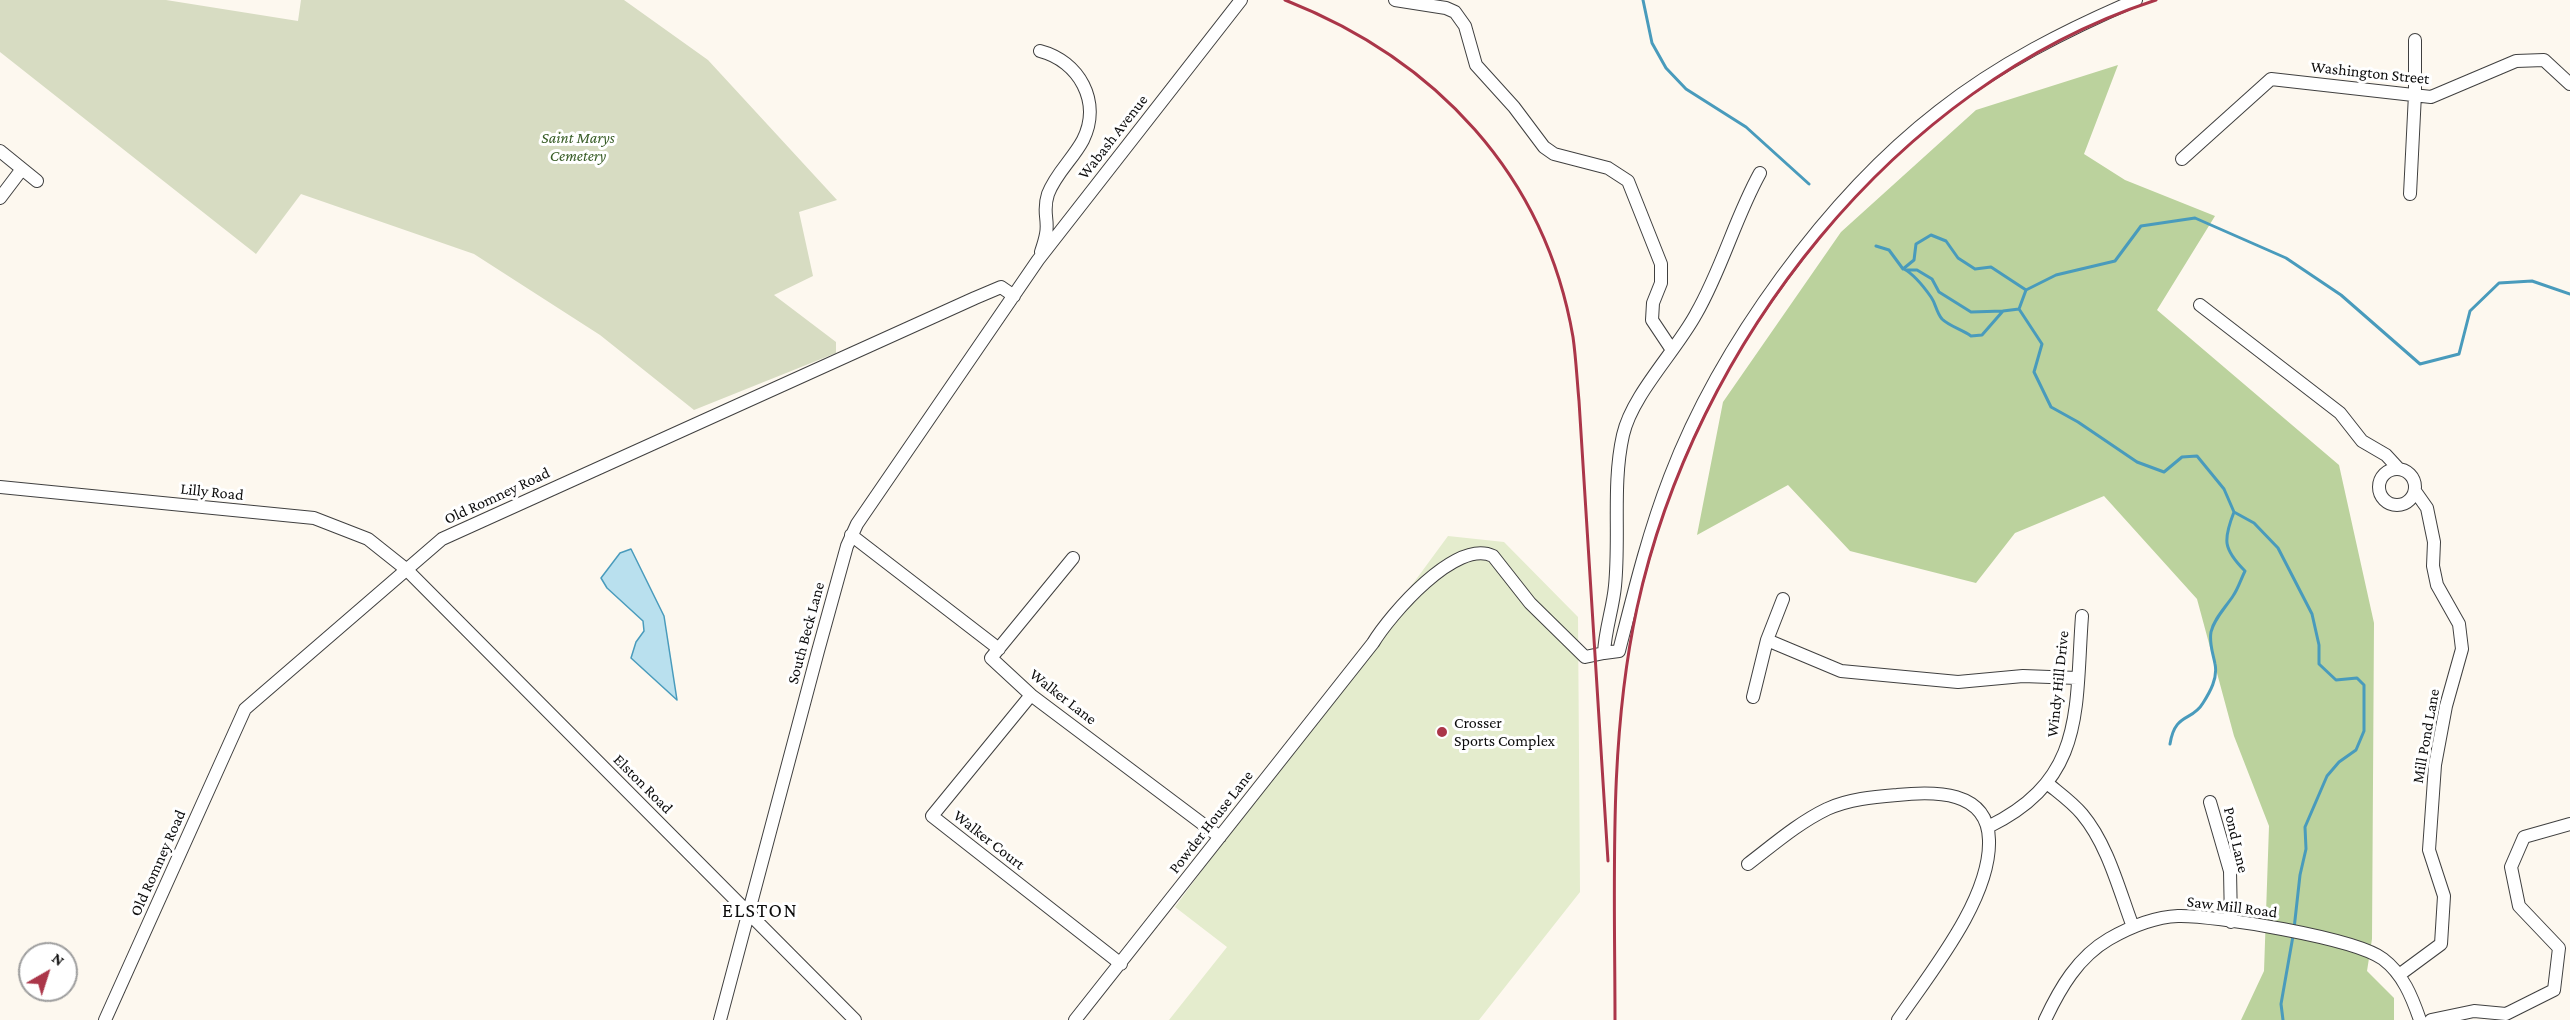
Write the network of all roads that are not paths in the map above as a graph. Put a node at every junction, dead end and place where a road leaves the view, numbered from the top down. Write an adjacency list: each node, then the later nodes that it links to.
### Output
1 (1241, 0): 15 (street, Wabash Avenue)
2 (1395, 0): 18 (street)
3 (2136, 0): 29 (street)
4 (2415, 40): 7 (street)
5 (1040, 51): 15 (street)
6 (2570, 84): 7 (street, Washington Street)
7 (2415, 94): 9 (street, Washington Street); 13 (street)
8 (0, 151): 10 (street)
9 (2182, 159)
10 (22, 169): 12 (street); 14 (street)
11 (1760, 173): 18 (street)
12 (37, 181)
13 (2410, 194)
14 (0, 198)
15 (1038, 261): 16 (street, Wabash Avenue)
16 (1014, 296): 22 (street, South Beck Lane); 24 (street, Old Romney Road)
17 (2200, 305): 19 (street, Mill Pond Lane)
18 (1672, 350): 29 (street)
19 (2398, 468): 21 (street, Mill Pond Lane); 21 (street)
20 (0, 487): 24 (street, Lilly Road)
21 (2415, 491): 43 (street, Mill Pond Lane)
22 (851, 535): 28 (street); 39 (street, South Beck Lane)
23 (1074, 558): 28 (street)
24 (407, 570): 39 (street, Elston Road); 44 (street, Old Romney Road)
25 (1783, 599): 27 (street)
26 (2082, 616): 30 (street, Windy Hill Drive)
27 (1767, 640): 30 (street); 32 (street)
28 (999, 649): 31 (street, Walker Lane)
29 (1604, 653): 37 (street, Powder House Lane)
30 (2077, 678): 33 (street, Windy Hill Drive)
31 (1031, 695): 37 (street, Walker Lane); 42 (street, Walker Court)
32 (1753, 697)
33 (2047, 783): 36 (street, Windy Hill Drive); 41 (street)
34 (2210, 802): 40 (street, Pond Lane)
35 (2570, 824): 51 (street)
36 (1988, 827): 38 (street); 48 (street)
37 (1220, 837): 42 (street, Powder House Lane)
38 (1748, 864)
39 (749, 912): 45 (street, South Beck Lane); 46 (street, Elston Road)
40 (2231, 922): 41 (street, Saw Mill Road); 43 (street, Saw Mill Road)
41 (2133, 927): 49 (street, Saw Mill Road)
42 (1121, 964): 47 (street, Powder House Lane)
43 (2399, 975): 50 (street, Saw Mill Road)
44 (105, 1020)
45 (720, 1020)
46 (855, 1020)
47 (1075, 1020)
48 (1898, 1020)
49 (2045, 1020)
50 (2420, 1020)
51 (2431, 1020)

